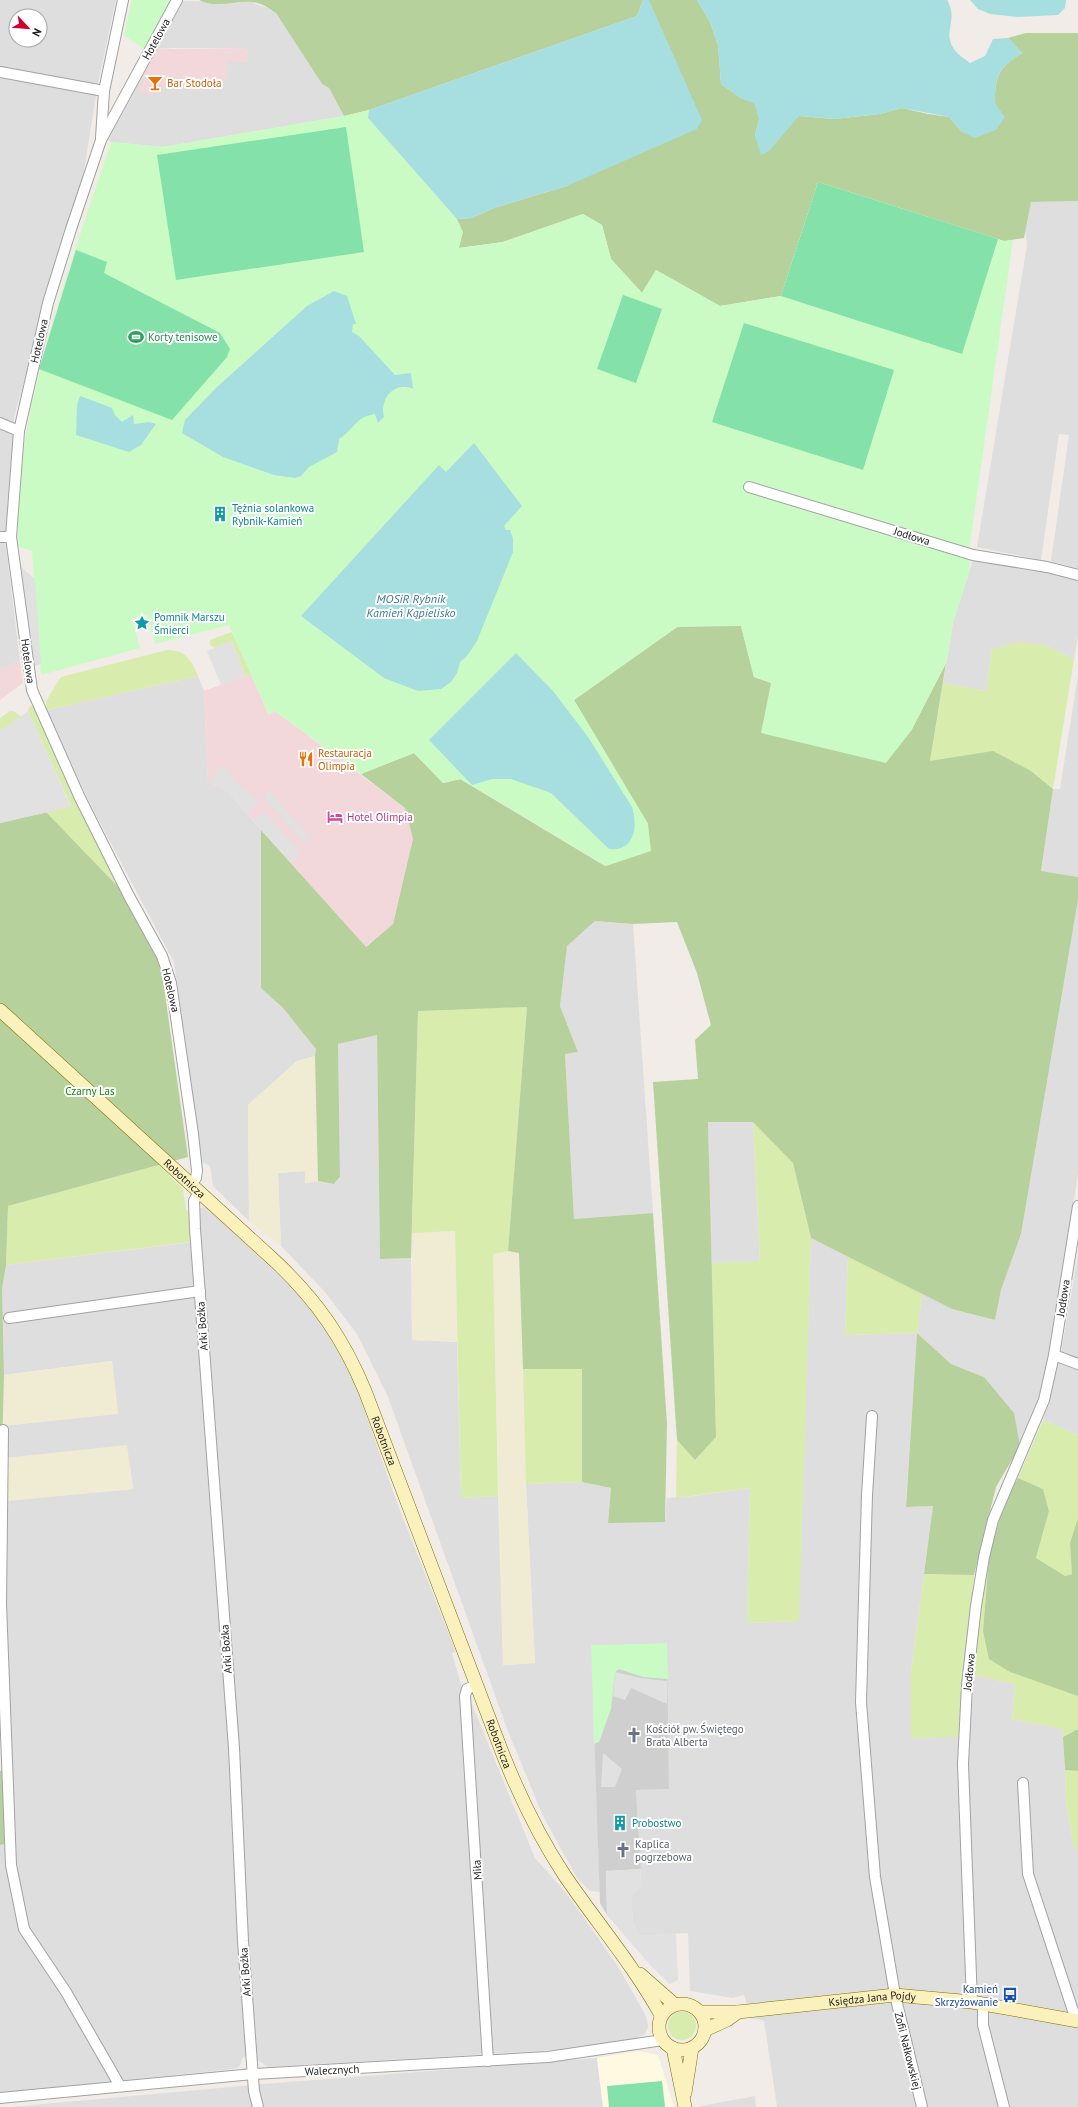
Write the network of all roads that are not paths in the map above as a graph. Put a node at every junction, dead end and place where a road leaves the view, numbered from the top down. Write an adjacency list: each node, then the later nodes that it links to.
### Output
1 (123, 0): 4 (street, Hotelowa)
2 (177, 0): 5 (street, Hotelowa)
3 (0, 72): 4 (street)
4 (104, 91): 5 (street, Hotelowa)
5 (101, 140): 7 (street, Hotelowa)
6 (0, 423): 7 (street)
7 (19, 431): 10 (street, Hotelowa)
8 (748, 487): 11 (street, Jodłowa)
9 (0, 537): 10 (street)
10 (11, 537): 13 (street, Hotelowa)
11 (1078, 575)
12 (0, 1010): 13 (street, Robotnicza)
13 (195, 1188): 16 (street, Arki Bożka); 22 (street, Robotnicza)
14 (1078, 1206): 15 (street, Jodłowa)
15 (1075, 1240): 18 (street, Jodłowa)
16 (200, 1291): 17 (street); 36 (street, Arki Bożka)
17 (10, 1318)
18 (1054, 1355): 19 (street); 26 (street, Jodłowa)
19 (1078, 1364)
20 (872, 1416): 25 (street, Zofii Nałkowskiej)
21 (3, 1430): 37 (street)
22 (477, 1685): 24 (street, Robotnicza); 35 (street, Miła)
23 (1023, 1783): 31 (street)
24 (633, 1968): 27 (street, Robotnicza); 30 (street, Robotnicza)
25 (894, 1995): 26 (street, Księdza Jana Pojdy); 29 (street, Księdza Jana Pojdy); 41 (street, Zofii Nałkowskiej)
26 (977, 2003): 31 (street, Księdza Jana Pojdy); 42 (street, Jodłowa)
27 (674, 2004): 28 (street); 30 (street)
28 (701, 2012): 29 (street, Księdza Jana Pojdy); 32 (street)
29 (738, 2012): 32 (street, Księdza Jana Pojdy)
30 (662, 2016): 33 (street)
31 (1077, 2020)
32 (705, 2030): 34 (street)
33 (668, 2044): 34 (street); 35 (street, Walecznych); 39 (street)
34 (692, 2048): 39 (street)
35 (488, 2061): 36 (street, Walecznych)
36 (253, 2074): 37 (street, Walecznych); 40 (street, Arki Bożka)
37 (120, 2086): 38 (street, Walecznych)
38 (0, 2098)
39 (685, 2105)
40 (258, 2107)
41 (922, 2107)
42 (1004, 2107)

